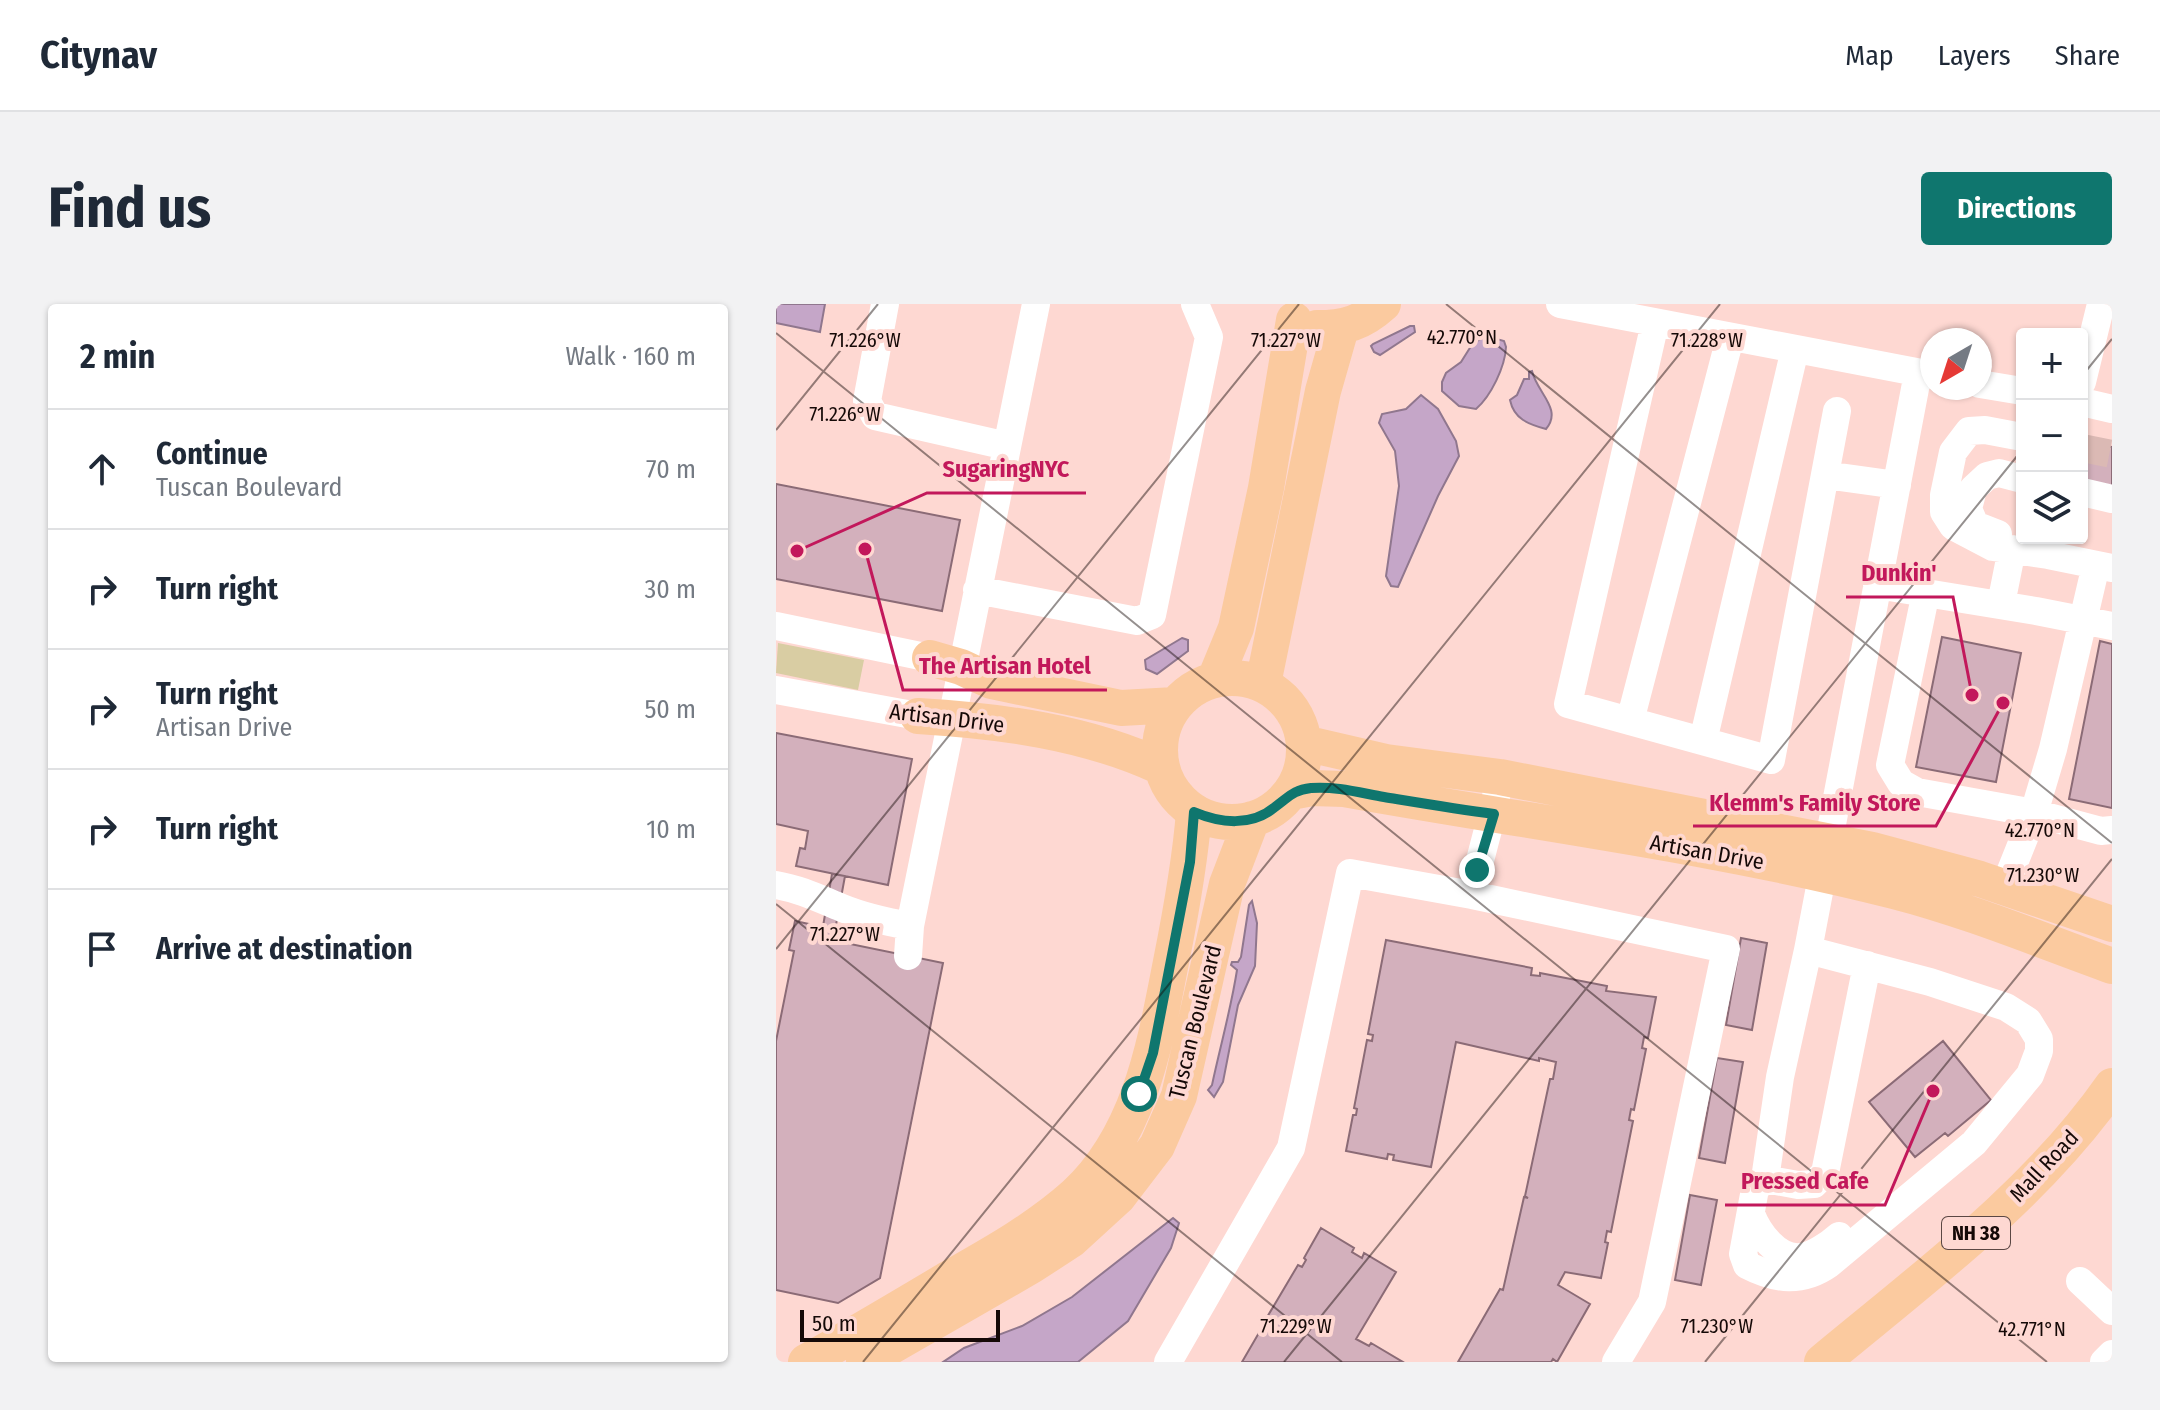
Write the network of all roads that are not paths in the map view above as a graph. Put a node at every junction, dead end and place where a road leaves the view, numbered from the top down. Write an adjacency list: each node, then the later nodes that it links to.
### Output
1 (885, 304): 21 (street)
2 (1036, 304): 21 (street)
3 (1195, 304): 30 (street)
4 (1383, 304): 9 (main road)
5 (2101, 304): 12 (street)
6 (1580, 306): 8 (street)
7 (1284, 312): 9 (main road); 37 (main road)
8 (1655, 323): 10 (street); 42 (street)
9 (1341, 328): 38 (main road)
10 (1730, 338): 11 (street); 42 (street)
11 (1795, 349): 13 (street); 43 (street)
12 (2088, 357)
13 (1920, 373)
14 (1992, 386): 15 (street)
15 (2016, 390)
16 (1920, 394): 24 (street)
17 (2088, 403): 18 (street)
18 (2112, 409)
19 (1837, 411): 22 (street)
20 (2016, 436): 27 (street)
21 (1007, 446): 30 (street)
22 (1825, 475): 24 (street); 43 (street)
23 (2016, 477): 27 (street)
24 (1897, 485): 29 (street)
25 (2088, 493): 26 (street)
26 (2112, 499)
27 (2012, 549): 28 (street); 32 (street)
28 (2104, 566): 33 (street)
29 (1877, 585): 31 (street); 53 (street)
30 (977, 590): 36 (street)
31 (1926, 592): 32 (street); 49 (street)
32 (2001, 604): 33 (street)
33 (2084, 620): 35 (street); 49 (street)
34 (776, 626): 36 (street, Artisan Drive)
35 (2112, 626)
36 (946, 662): 40 (main road, Artisan Drive); 41 (street)
37 (1215, 679): 38 (main road); 40 (main road)
38 (1263, 684): 44 (main road)
39 (776, 690): 41 (street, Artisan Drive)
40 (1175, 705): 45 (main road)
41 (935, 717): 45 (main road, Artisan Drive); 58 (street)
42 (1630, 721): 43 (street)
43 (1703, 741)
44 (1304, 743): 46 (main road, Artisan Drive); 47 (main road)
45 (1161, 767): 48 (main road)
46 (1500, 777): 50 (street); 53 (main road, Artisan Drive)
47 (1291, 792): 50 (main road, Artisan Drive); 51 (main road)
48 (1194, 812): 51 (main road); 71 (main road, Tuscan Boulevard)
49 (2034, 813): 52 (street); 55 (street)
50 (1494, 814): 53 (main road, Artisan Drive); 56 (street)
51 (1252, 819): 71 (main road, Tuscan Boulevard)
52 (2112, 830)
53 (1826, 858): 55 (main road, Artisan Drive); 59 (street); 62 (main road, Artisan Drive)
54 (776, 885): 58 (street)
55 (2004, 888): 57 (main road, Artisan Drive)
56 (1472, 895): 73 (street); 74 (street)
57 (2112, 924)
58 (910, 926): 60 (street)
59 (1808, 950): 61 (street); 65 (street)
60 (908, 956)
61 (1867, 965): 64 (street); 65 (street)
62 (2112, 966)
63 (2112, 1086): 75 (main road, Mall Road / NH 38)
64 (1998, 1111): 66 (street); 67 (street)
65 (1765, 1179): 66 (street); 67 (street)
66 (1751, 1214): 67 (street)
67 (1822, 1247)
68 (2080, 1281): 69 (street)
69 (2112, 1311)
70 (2112, 1354): 76 (street)
71 (855, 1355): 72 (main road, Tuscan Boulevard)
72 (806, 1362)
73 (1168, 1362)
74 (1616, 1362)
75 (1822, 1362)
76 (2104, 1362)

